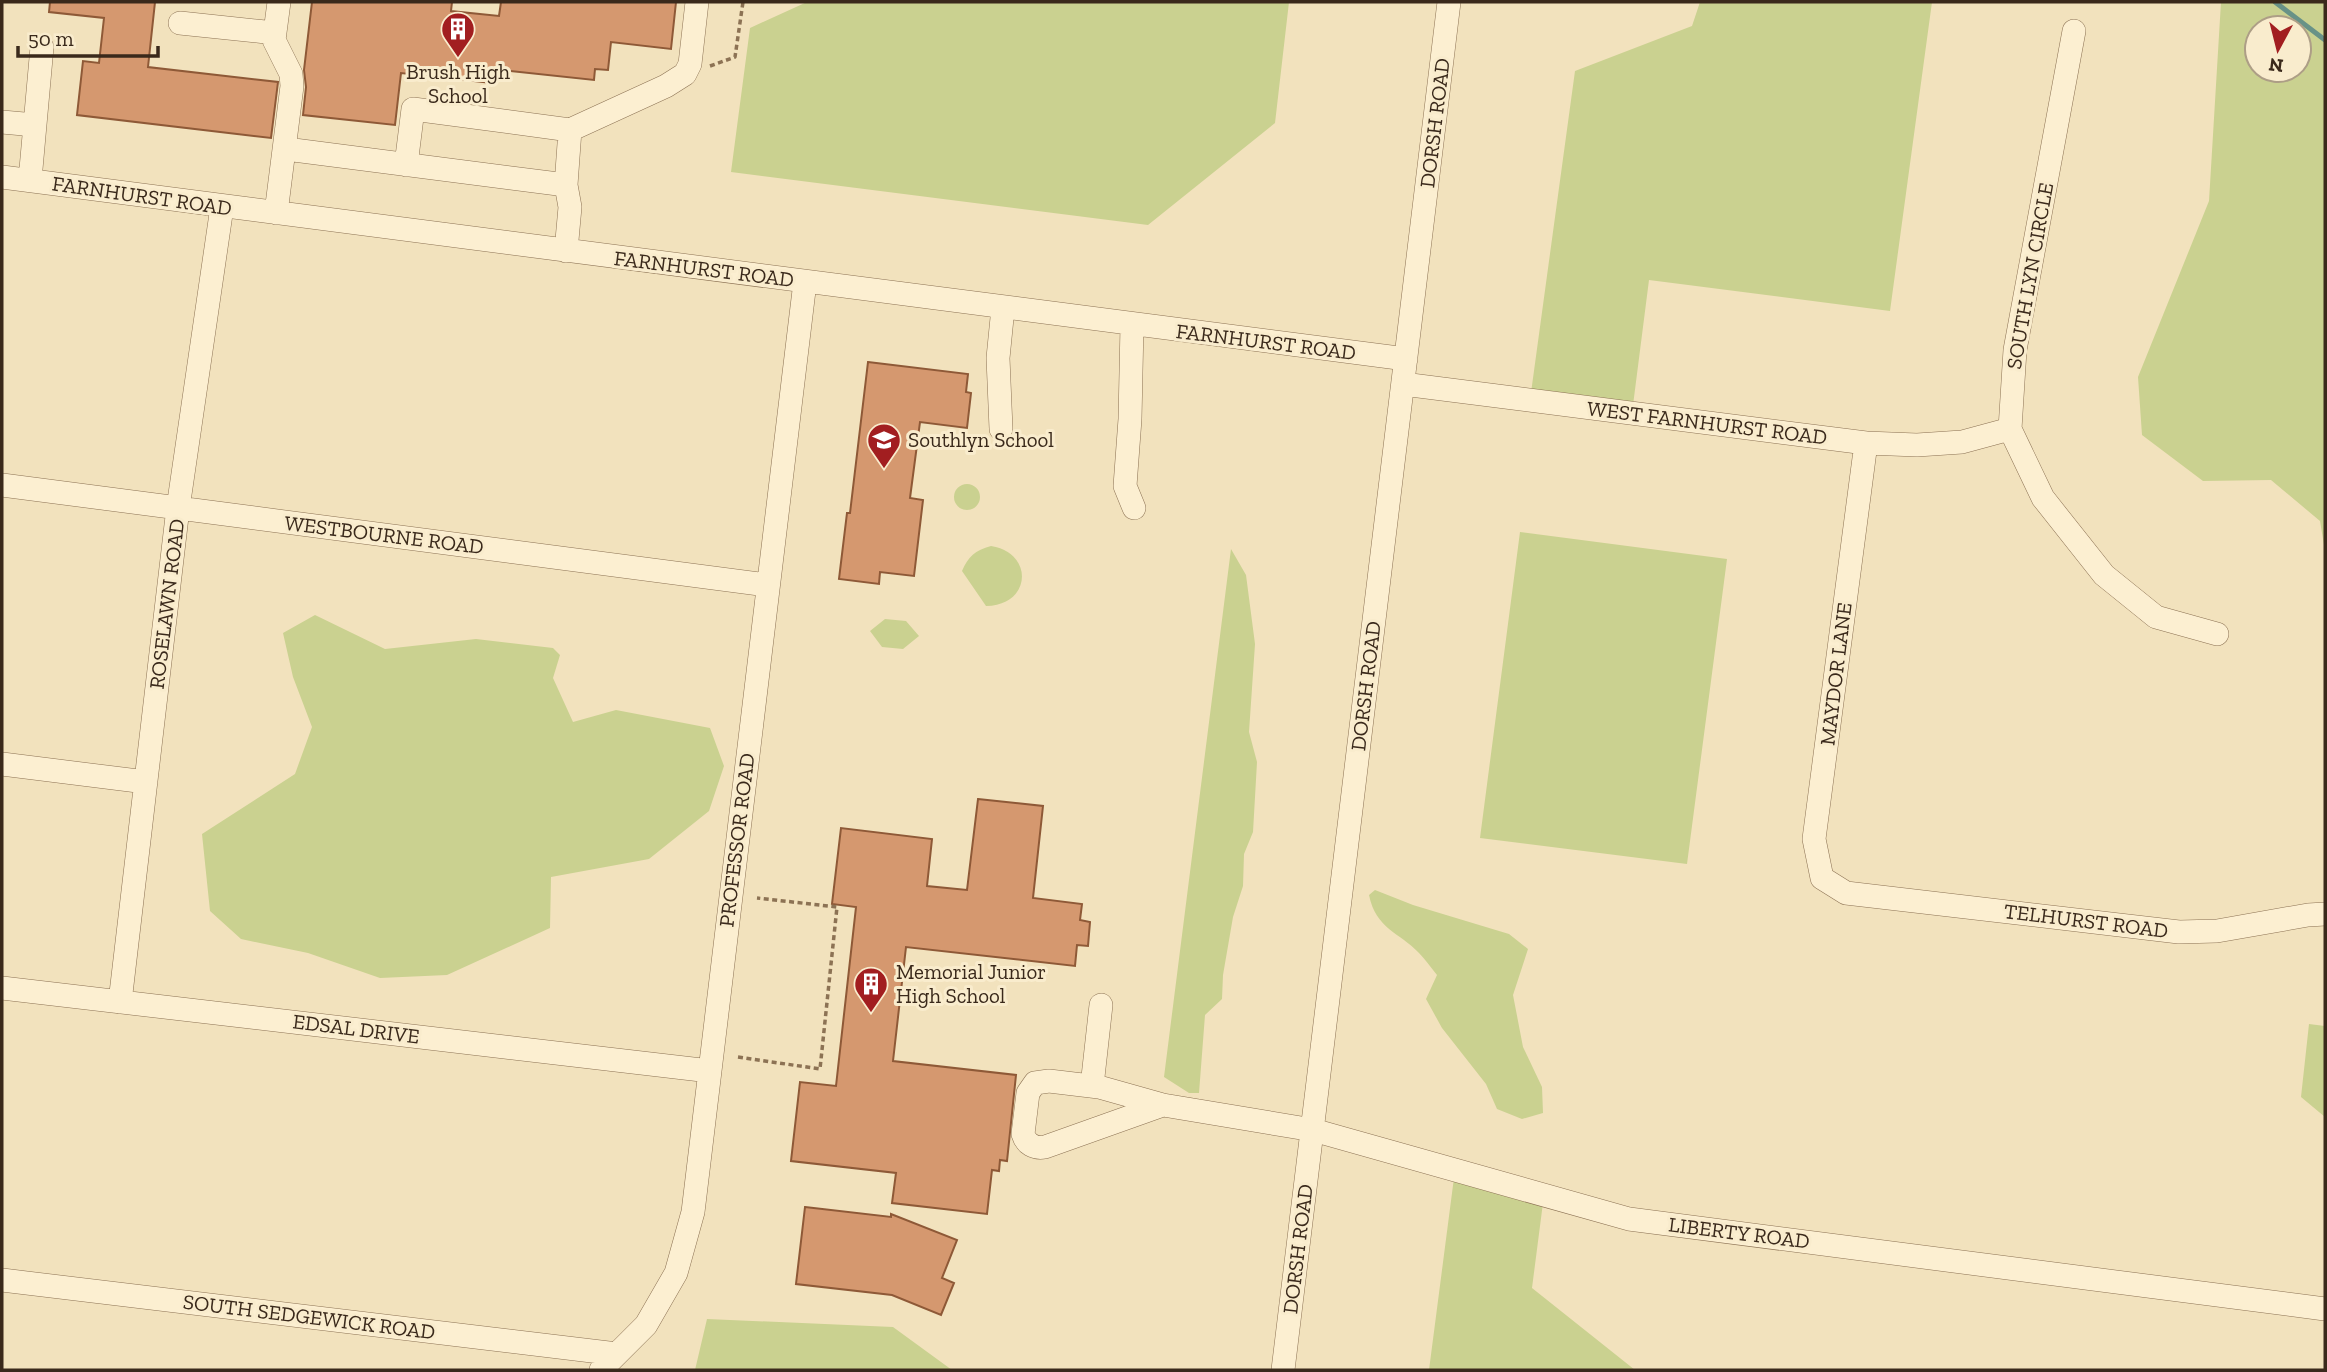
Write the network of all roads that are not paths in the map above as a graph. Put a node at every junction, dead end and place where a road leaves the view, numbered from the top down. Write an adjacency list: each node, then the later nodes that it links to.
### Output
1 (279, 2): 6 (street)
2 (697, 2): 10 (street)
3 (1449, 2): 22 (street, DORSH ROAD)
4 (180, 23): 6 (street)
5 (2074, 31): 25 (street, SOUTH LYN CIRCLE)
6 (275, 33): 11 (street)
7 (42, 47): 9 (street)
8 (2, 122): 9 (street)
9 (35, 125): 14 (street)
10 (570, 130): 12 (street); 15 (street)
11 (286, 149): 12 (street); 17 (street)
12 (406, 164): 15 (street)
13 (2, 177): 14 (street, FARNHURST ROAD)
14 (30, 180): 16 (street, FARNHURST ROAD)
15 (566, 185): 18 (street)
16 (222, 206): 17 (street, FARNHURST ROAD); 28 (street, ROSELAWN ROAD)
17 (276, 214): 18 (street, FARNHURST ROAD)
18 (566, 251): 19 (street, FARNHURST ROAD)
19 (805, 282): 20 (street, FARNHURST ROAD); 30 (street, PROFESSOR ROAD)
20 (1003, 308): 21 (street, FARNHURST ROAD); 24 (street)
21 (1132, 325): 22 (street, FARNHURST ROAD); 29 (street)
22 (1406, 359): 23 (street, DORSH ROAD)
23 (1403, 384): 26 (street, WEST FARNHURST ROAD); 42 (street, DORSH ROAD)
24 (1000, 429)
25 (2010, 429): 26 (street, WEST FARNHURST ROAD); 31 (street, SOUTH LYN CIRCLE)
26 (1866, 443): 34 (street, MAYDOR LANE)
27 (2, 485): 28 (street, WESTBOURNE ROAD)
28 (178, 508): 30 (street, WESTBOURNE ROAD); 33 (street, ROSELAWN ROAD)
29 (1134, 508)
30 (767, 585): 39 (street, PROFESSOR ROAD)
31 (2217, 635)
32 (2, 764): 33 (street)
33 (146, 782): 37 (street, ROSELAWN ROAD)
34 (1846, 893): 35 (street, TELHURST ROAD)
35 (2325, 914)
36 (2, 988): 37 (street, EDSAL DRIVE)
37 (120, 1002): 39 (street, EDSAL DRIVE)
38 (1101, 1005): 40 (street)
39 (710, 1072): 45 (street, PROFESSOR ROAD)
40 (1092, 1086): 41 (street, LIBERTY ROAD); 41 (street, LIBERTY ROAD)
41 (1163, 1105): 42 (street, LIBERTY ROAD)
42 (1312, 1130): 44 (street, LIBERTY ROAD); 46 (street, DORSH ROAD)
43 (2, 1280): 45 (street, SOUTH SEDGEWICK ROAD)
44 (2325, 1308)
45 (609, 1362)
46 (1283, 1370)

